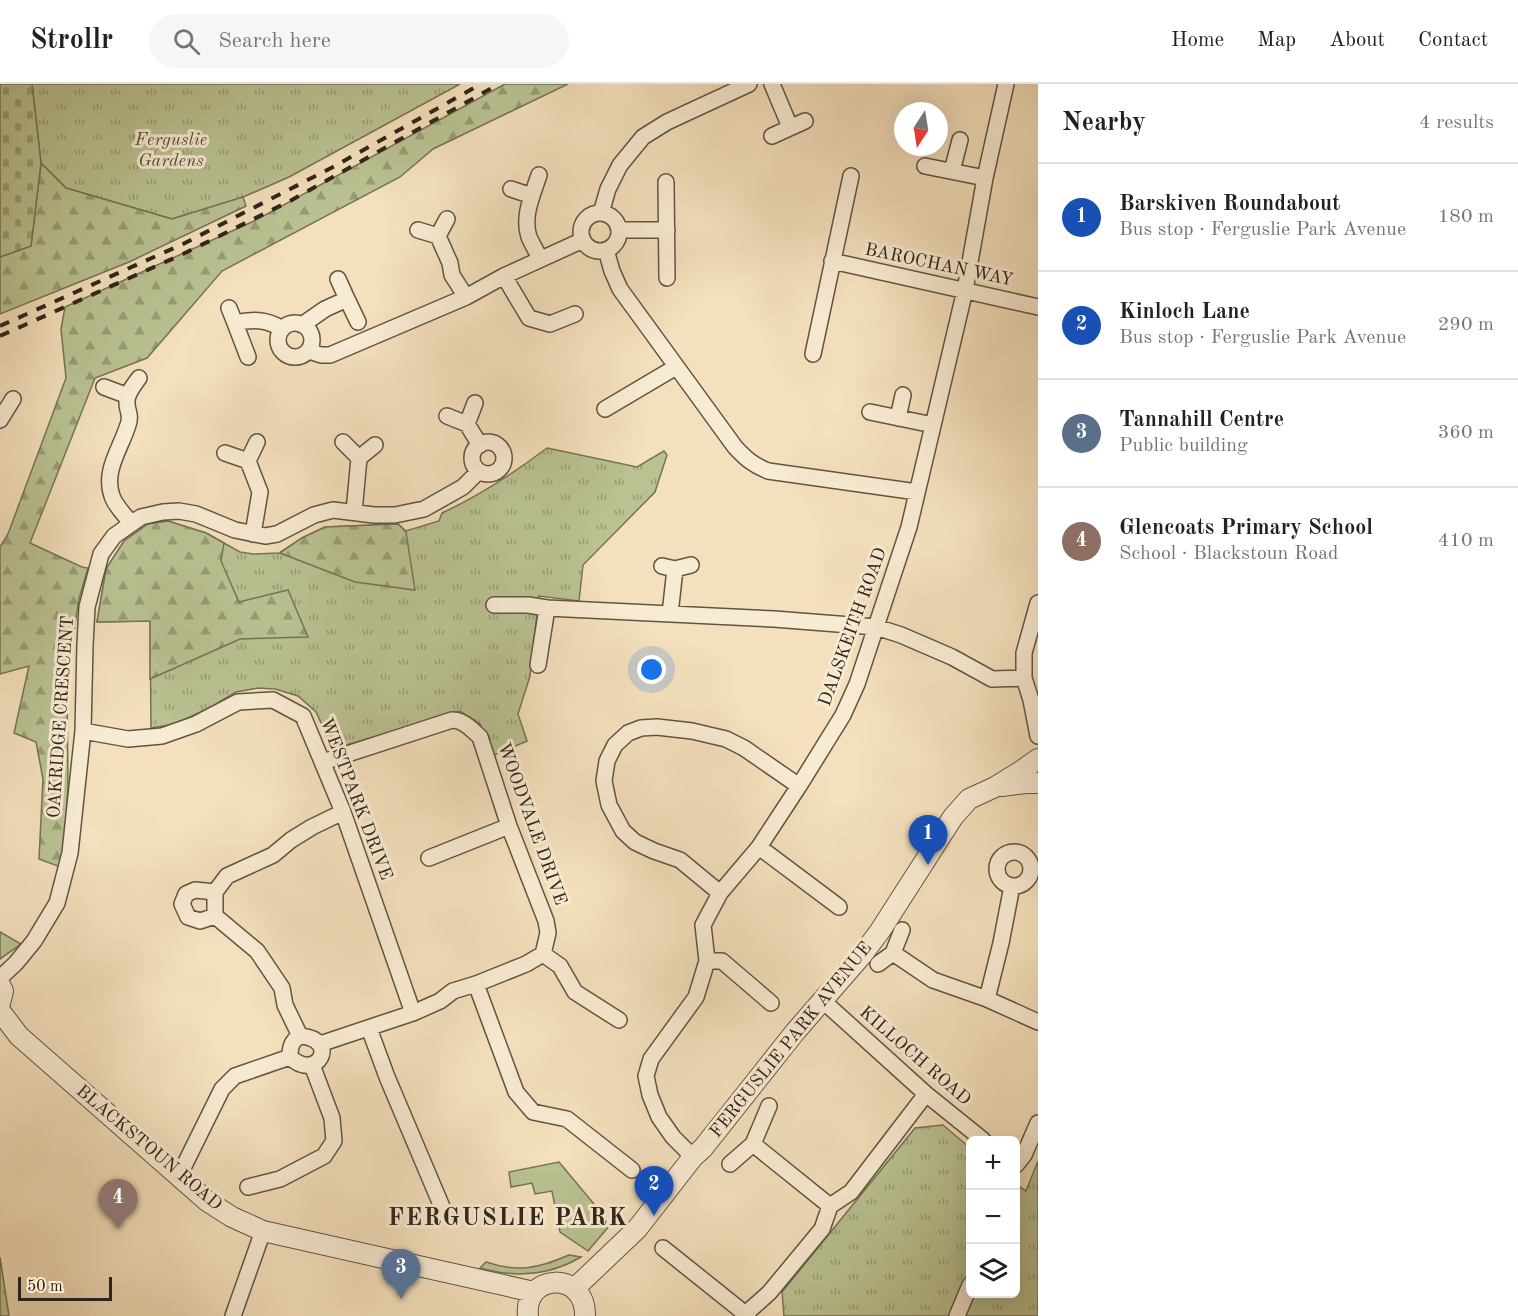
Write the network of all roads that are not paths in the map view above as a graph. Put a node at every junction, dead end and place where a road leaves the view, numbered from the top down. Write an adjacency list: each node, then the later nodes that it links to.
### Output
1 (749, 84): 16 (street)
2 (772, 84): 5 (street)
3 (1006, 84): 12 (street, DALSKEITH ROAD)
4 (805, 121): 5 (street)
5 (790, 127): 6 (street)
6 (772, 136)
7 (960, 140): 9 (street)
8 (925, 166): 9 (street)
9 (952, 171): 12 (street)
10 (539, 175): 15 (street)
11 (851, 176): 25 (street)
12 (985, 178): 29 (street, DALSKEITH ROAD)
13 (666, 182): 20 (street)
14 (511, 189): 15 (street)
15 (532, 196): 24 (street)
16 (601, 213): 19 (street); 22 (street)
17 (447, 219): 21 (street)
18 (418, 230): 21 (street)
19 (619, 230): 20 (street); 23 (street)
20 (667, 230): 27 (street)
21 (438, 236): 30 (street)
22 (583, 240): 23 (street); 24 (street)
23 (606, 250): 42 (street)
24 (540, 259): 26 (street)
25 (832, 261): 29 (street, BAROCHAN WAY); 40 (street)
26 (504, 276): 30 (street); 34 (street)
27 (667, 278)
28 (338, 279): 31 (street)
29 (965, 290): 32 (street, BAROCHAN WAY); 55 (street, DALSKEITH ROAD)
30 (466, 297): 39 (street)
31 (347, 299): 35 (street); 37 (street)
32 (1038, 307)
33 (229, 308): 36 (street)
34 (574, 314)
35 (358, 322)
36 (235, 323): 38 (street); 41 (street)
37 (302, 325): 38 (street); 39 (street)
38 (282, 329): 39 (street)
39 (309, 351)
40 (813, 354)
41 (248, 357)
42 (676, 367): 49 (street); 64 (street)
43 (139, 378): 46 (street)
44 (104, 387): 46 (street)
45 (903, 395): 52 (street)
46 (128, 396): 66 (street)
47 (13, 399): 53 (street)
48 (475, 402): 54 (street)
49 (605, 409)
50 (870, 412): 52 (street)
51 (447, 416): 54 (street)
52 (898, 417): 55 (street)
53 (0, 420)
54 (467, 424): 59 (street)
55 (933, 425): 64 (street, DALSKEITH ROAD)
56 (257, 442): 62 (street)
57 (343, 442): 61 (street)
58 (375, 445): 61 (street)
59 (480, 445): 63 (street); 63 (street, OAKRIDGE CRESCENT)
60 (225, 453): 62 (street)
61 (359, 458): 65 (street)
62 (248, 461): 67 (street)
63 (479, 471): 65 (street, OAKRIDGE CRESCENT)
64 (917, 492): 73 (street, DALSKEITH ROAD)
65 (354, 512): 67 (street, OAKRIDGE CRESCENT)
66 (131, 523): 67 (street, OAKRIDGE CRESCENT); 77 (street, OAKRIDGE CRESCENT)
67 (253, 534)
68 (691, 565): 72 (street)
69 (1038, 603): 75 (street)
70 (494, 605): 71 (street)
71 (547, 608): 72 (street); 74 (street)
72 (670, 614): 73 (street)
73 (876, 627): 75 (street); 82 (street, DALSKEITH ROAD)
74 (538, 665)
75 (1024, 678): 76 (street)
76 (1035, 705): 78 (street)
77 (83, 731): 80 (street, WESTPARK DRIVE); 98 (street, OAKRIDGE CRESCENT)
78 (1038, 736)
79 (1038, 759): 83 (street, FERGUSLIE PARK AVENUE)
80 (323, 762): 84 (street, WESTPARK DRIVE); 85 (street, WOODVALE DRIVE)
81 (1038, 783): 83 (street, FERGUSLIE PARK AVENUE)
82 (798, 786): 86 (street, DALSKEITH ROAD); 90 (street)
83 (995, 787): 102 (street, FERGUSLIE PARK AVENUE)
84 (343, 812): 89 (street); 106 (street, WESTPARK DRIVE)
85 (509, 826): 87 (street); 95 (street, WOODVALE DRIVE)
86 (759, 847): 90 (street, DALSKEITH ROAD); 91 (street)
87 (429, 858)
88 (1012, 886): 101 (street)
89 (215, 892): 92 (street); 92 (street)
90 (720, 893): 96 (street, DALSKEITH ROAD)
91 (839, 907)
92 (216, 916): 110 (street)
93 (902, 930): 94 (street)
94 (893, 953): 97 (street); 101 (street)
95 (543, 954): 99 (street); 107 (street)
96 (707, 961): 104 (street); 119 (street, DALSKEITH ROAD)
97 (878, 964)
98 (0, 978)
99 (476, 984): 106 (street); 122 (street)
100 (0, 985): 103 (street)
101 (987, 999): 108 (street)
102 (822, 1000): 114 (street, KILLOCH ROAD); 119 (street, FERGUSLIE PARK AVENUE)
103 (0, 1003)
104 (771, 1003)
105 (0, 1011): 123 (street, BLACKSTOUN ROAD)
106 (413, 1013): 109 (street)
107 (619, 1020)
108 (1038, 1022)
109 (369, 1028): 111 (street); 126 (street)
110 (300, 1036): 111 (street); 112 (street)
111 (320, 1044): 113 (street)
112 (290, 1057): 113 (street); 123 (street)
113 (312, 1065): 124 (street)
114 (926, 1094): 117 (street, KILLOCH ROAD); 125 (street)
115 (769, 1106): 118 (street)
116 (1038, 1123): 120 (street)
117 (977, 1136)
118 (753, 1144): 121 (street); 125 (street)
119 (693, 1157): 129 (street, FERGUSLIE PARK AVENUE)
120 (1020, 1160)
121 (730, 1164)
122 (632, 1170)
123 (179, 1176): 127 (street, BLACKSTOUN ROAD)
124 (248, 1187)
125 (830, 1206): 132 (street)
126 (445, 1214)
127 (263, 1232): 130 (street, BLACKSTOUN ROAD); 133 (street)
128 (663, 1248): 132 (street)
129 (575, 1288): 130 (street); 135 (street)
130 (534, 1292): 134 (street)
131 (966, 1295): 136 (street)
132 (745, 1315)
133 (232, 1316)
134 (528, 1316)
135 (585, 1316)
136 (957, 1316)

